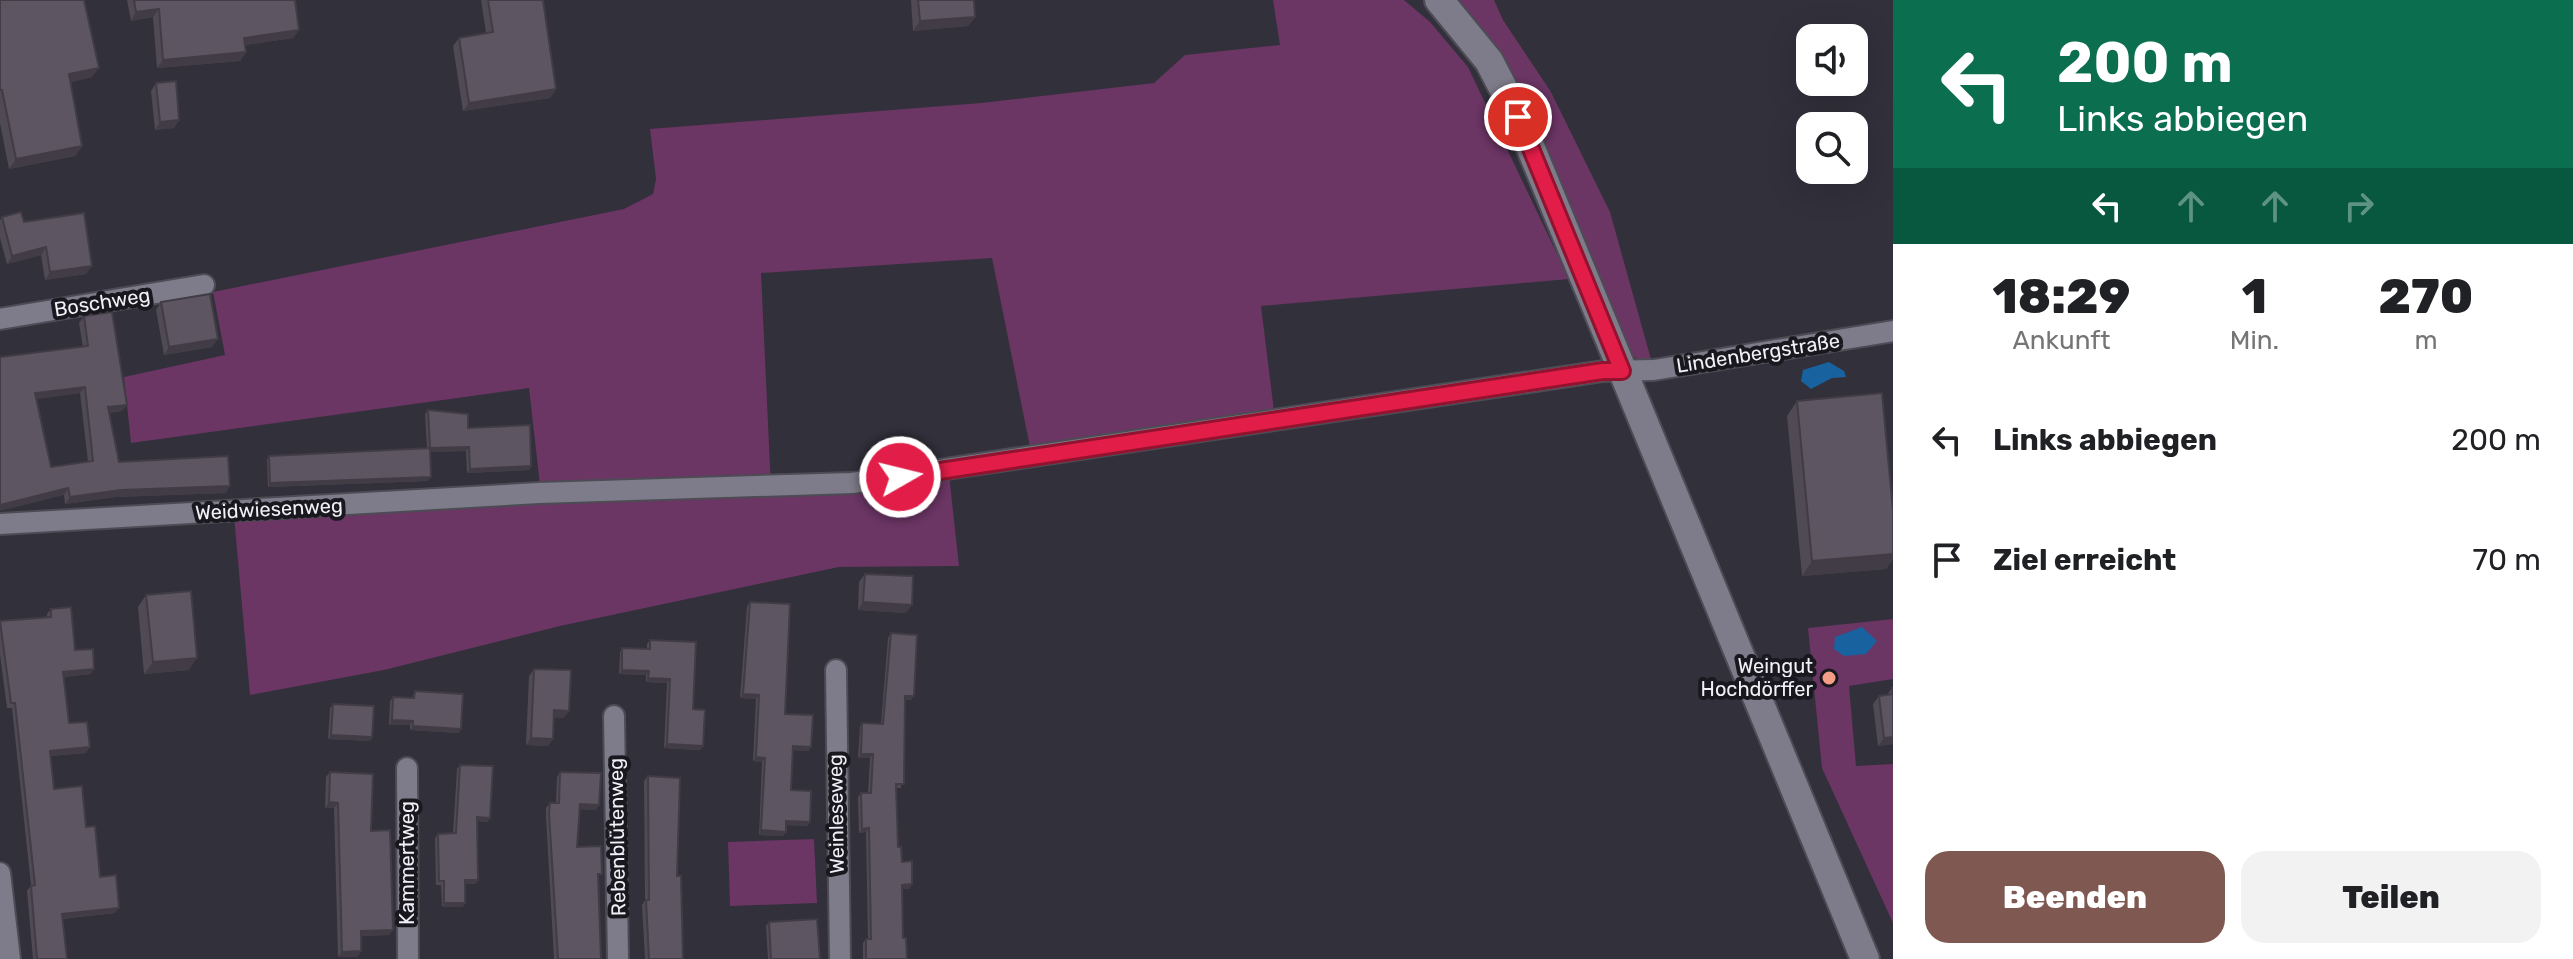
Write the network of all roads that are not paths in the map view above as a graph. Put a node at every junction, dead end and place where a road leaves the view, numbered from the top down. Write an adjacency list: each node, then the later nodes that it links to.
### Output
1 (1444, 4): 5 (main road)
2 (204, 285): 3 (street, Boschweg)
3 (0, 319)
4 (1893, 331): 5 (street, Lindenbergstraße)
5 (1622, 371): 6 (street, Lindenbergstraße); 16 (main road)
6 (539, 493): 7 (street, Weidwiesenweg)
7 (0, 524)
8 (836, 670): 15 (street, Weinleseweg)
9 (614, 716): 14 (street, Rebenblütenweg)
10 (407, 768): 13 (street, Kammertweg)
11 (0, 873): 12 (street)
12 (10, 959)
13 (408, 959)
14 (618, 959)
15 (840, 959)
16 (1865, 959)

